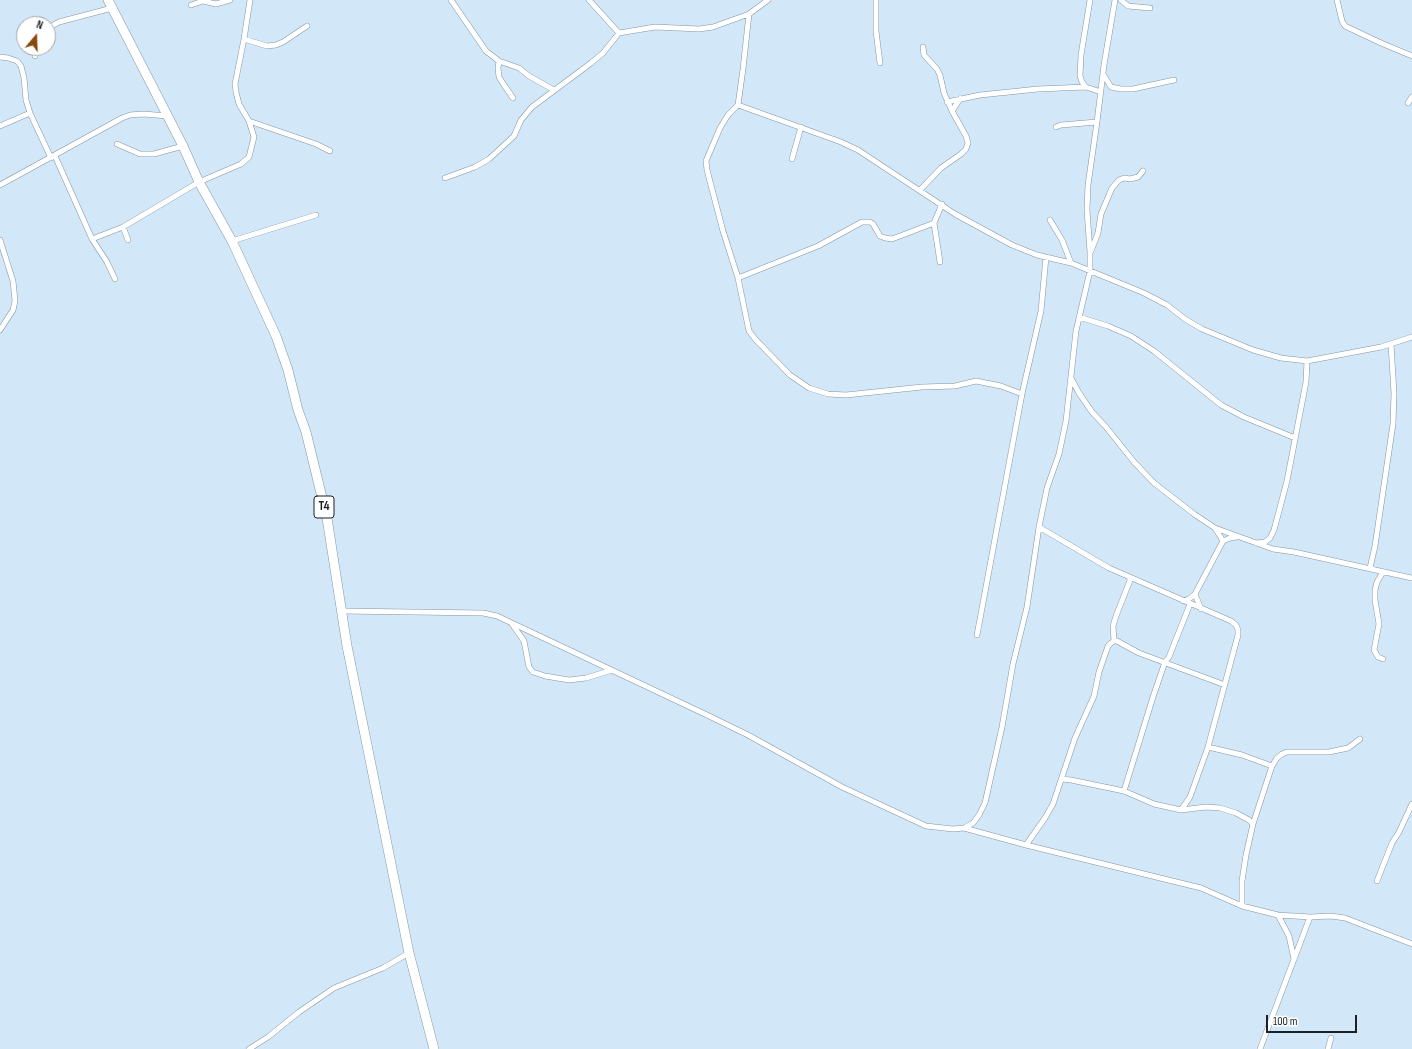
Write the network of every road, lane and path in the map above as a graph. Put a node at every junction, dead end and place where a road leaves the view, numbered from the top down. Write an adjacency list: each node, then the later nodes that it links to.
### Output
1 (230, 0): 12 (street)
2 (250, 0): 18 (street)
3 (451, 0): 22 (street)
4 (589, 0): 17 (street)
5 (768, 0): 14 (street)
6 (876, 0): 23 (street)
7 (1090, 0): 26 (street)
8 (1115, 0): 24 (street)
9 (1121, 0): 13 (street)
10 (1336, 0): 20 (street)
11 (110, 4): 15 (street); 37 (highway, T4)
12 (191, 5)
13 (1150, 8)
14 (749, 14): 17 (street); 34 (street)
15 (56, 24)
16 (307, 26): 18 (street)
17 (619, 33): 27 (street)
18 (244, 39): 38 (street)
19 (923, 47): 32 (street)
20 (1412, 56)
21 (0, 57): 36 (street)
22 (499, 61): 27 (street); 30 (street)
23 (880, 63)
24 (1103, 73): 25 (street); 28 (street)
25 (1174, 80)
26 (1086, 87): 28 (street); 31 (street)
27 (554, 90): 49 (street)
28 (1101, 92): 39 (street)
29 (1412, 97): 33 (street)
30 (514, 98)
31 (960, 100): 32 (street); 35 (street)
32 (947, 102): 35 (street)
33 (1408, 102)
34 (738, 105): 42 (street); 68 (street)
35 (952, 111): 52 (street)
36 (30, 113): 40 (street); 46 (street)
37 (168, 116): 44 (highway, T4); 46 (street)
38 (249, 122): 45 (street); 50 (street)
39 (1097, 122): 41 (street); 62 (street)
40 (0, 126)
41 (1056, 126)
42 (801, 127): 47 (street); 52 (street)
43 (117, 144): 44 (street)
44 (183, 146): 50 (highway, T4)
45 (330, 151)
46 (53, 157): 51 (street); 58 (street)
47 (792, 159)
48 (1143, 171): 62 (street)
49 (445, 178)
50 (199, 182): 57 (street); 61 (highway, T4)
51 (0, 185)
52 (920, 190): 53 (street)
53 (942, 204): 56 (street); 63 (street)
54 (316, 215): 61 (street)
55 (1050, 220): 65 (street)
56 (934, 223): 64 (street); 68 (street)
57 (122, 227): 58 (street); 60 (street)
58 (92, 239): 67 (street)
59 (0, 240): 70 (street)
60 (128, 240)
61 (232, 241): 90 (highway, T4)
62 (1090, 252): 66 (street)
63 (1046, 257): 65 (street); 75 (street)
64 (940, 262)
65 (1071, 263): 66 (street)
66 (1090, 271): 69 (street); 73 (street)
67 (115, 278)
68 (738, 278): 75 (street)
69 (1078, 317): 74 (street); 76 (street)
70 (0, 330)
71 (1412, 337): 72 (street)
72 (1391, 344): 73 (street); 82 (street)
73 (1307, 361): 76 (street)
74 (1072, 378): 77 (street); 78 (street)
75 (1022, 394): 92 (street)
76 (1295, 438): 81 (street)
77 (1039, 527): 84 (street); 106 (street)
78 (1215, 528): 79 (street); 80 (street)
79 (1239, 536): 80 (street); 81 (street)
80 (1223, 541): 86 (street)
81 (1256, 543): 82 (street)
82 (1370, 568): 83 (street)
83 (1383, 572): 85 (street); 94 (street)
84 (1131, 578): 87 (street); 93 (street)
85 (1412, 578)
86 (1195, 594): 87 (street); 89 (street)
87 (1183, 601): 88 (street)
88 (1190, 604): 89 (street); 95 (street)
89 (1201, 609): 97 (street)
90 (342, 611): 91 (street); 113 (highway, T4)
91 (512, 623): 96 (street); 96 (street)
92 (977, 635)
93 (1114, 641): 95 (street); 101 (street)
94 (1383, 659)
95 (1165, 662): 97 (street); 102 (street)
96 (612, 670): 106 (street)
97 (1225, 685): 99 (street)
98 (1360, 739): 100 (street)
99 (1208, 746): 100 (street); 104 (street)
100 (1272, 766): 105 (street)
101 (1062, 779): 102 (street); 107 (street)
102 (1124, 791): 104 (street)
103 (1412, 804): 108 (street)
104 (1181, 810): 105 (street)
105 (1253, 824): 109 (street)
106 (964, 828): 107 (street)
107 (1026, 845): 109 (street)
108 (1377, 881)
109 (1242, 906): 110 (street)
110 (1278, 915): 111 (street); 114 (street)
111 (1310, 917): 112 (street); 114 (street)
112 (1412, 944)
113 (409, 953): 116 (street); 117 (highway, T4)
114 (1294, 959): 118 (street)
115 (1331, 1038): 119 (street)
116 (249, 1049)
117 (434, 1049)
118 (1260, 1049)
119 (1328, 1049)

